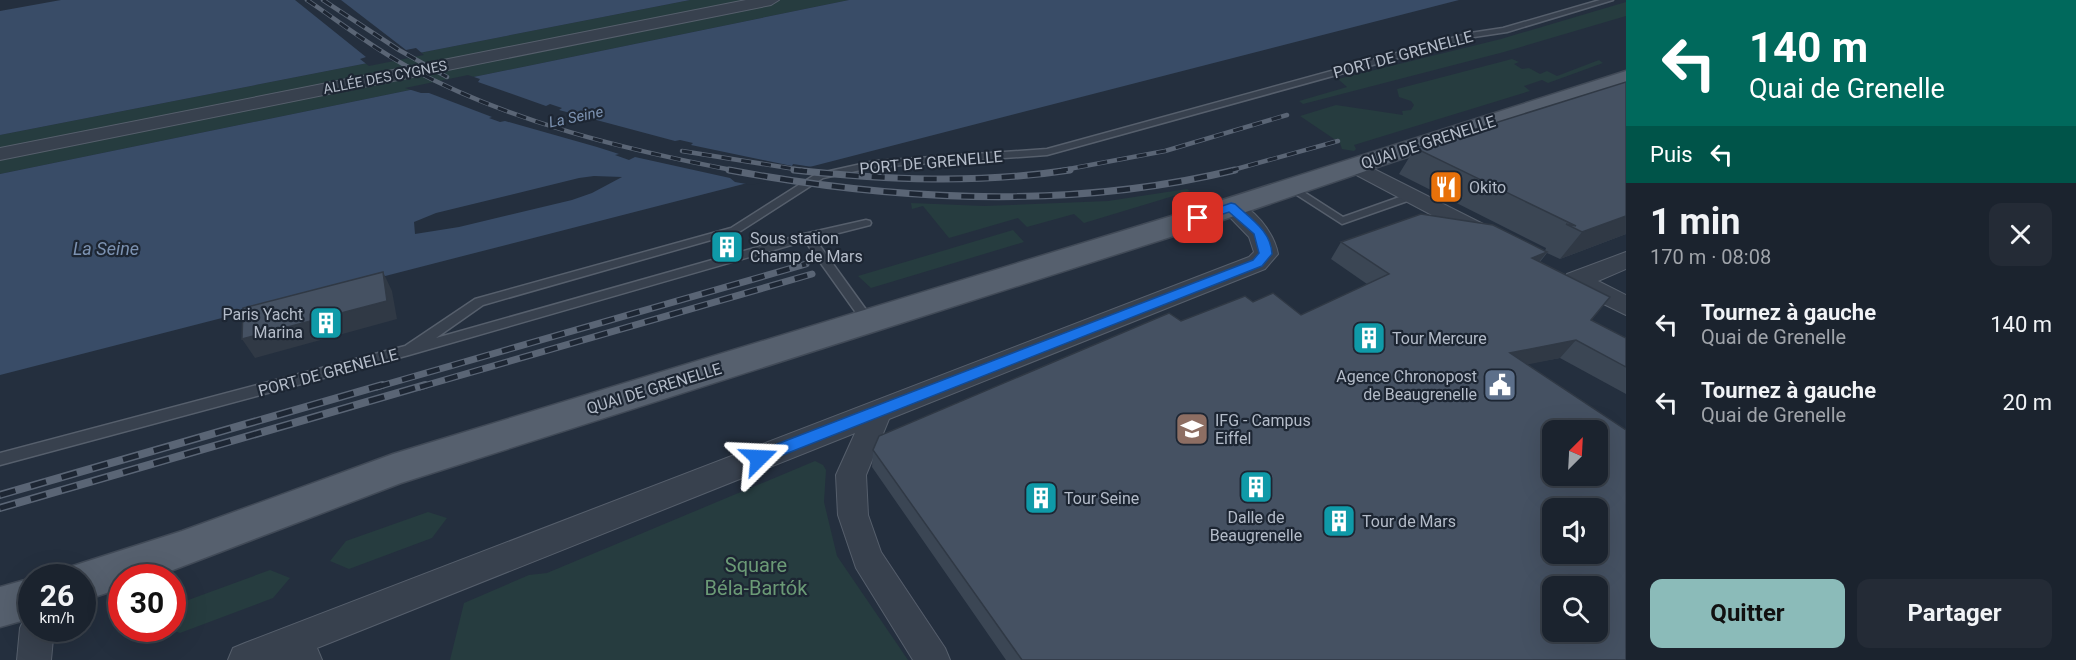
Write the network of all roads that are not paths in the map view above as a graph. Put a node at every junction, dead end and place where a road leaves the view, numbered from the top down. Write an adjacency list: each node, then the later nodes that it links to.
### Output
1 (771, 0): 4 (street, ALLÉE DES CYGNES)
2 (1609, 0): 15 (lane, PORT DE GRENELLE)
3 (1626, 78): 5 (main road, QUAI DE GRENELLE)
4 (0, 154)
5 (1356, 166): 6 (main road, QUAI DE GRENELLE); 7 (street)
6 (1290, 186): 7 (lane); 8 (main road, QUAI DE GRENELLE)
7 (1412, 196): 11 (street)
8 (1231, 207): 14 (main road, QUAI DE GRENELLE); 16 (street)
9 (866, 223): 10 (lane)
10 (807, 237): 14 (lane); 15 (lane)
11 (1505, 244)
12 (1626, 260): 13 (street)
13 (1626, 306)
14 (868, 321): 18 (main road, QUAI DE GRENELLE)
15 (410, 350): 17 (lane, PORT DE GRENELLE)
16 (879, 410): 22 (street); 25 (street)
17 (0, 459)
18 (96, 577)
19 (18, 602): 20 (main road)
20 (0, 607)
21 (36, 642): 23 (street)
22 (252, 658): 24 (street)
23 (34, 660)
24 (305, 660)
25 (933, 660)

